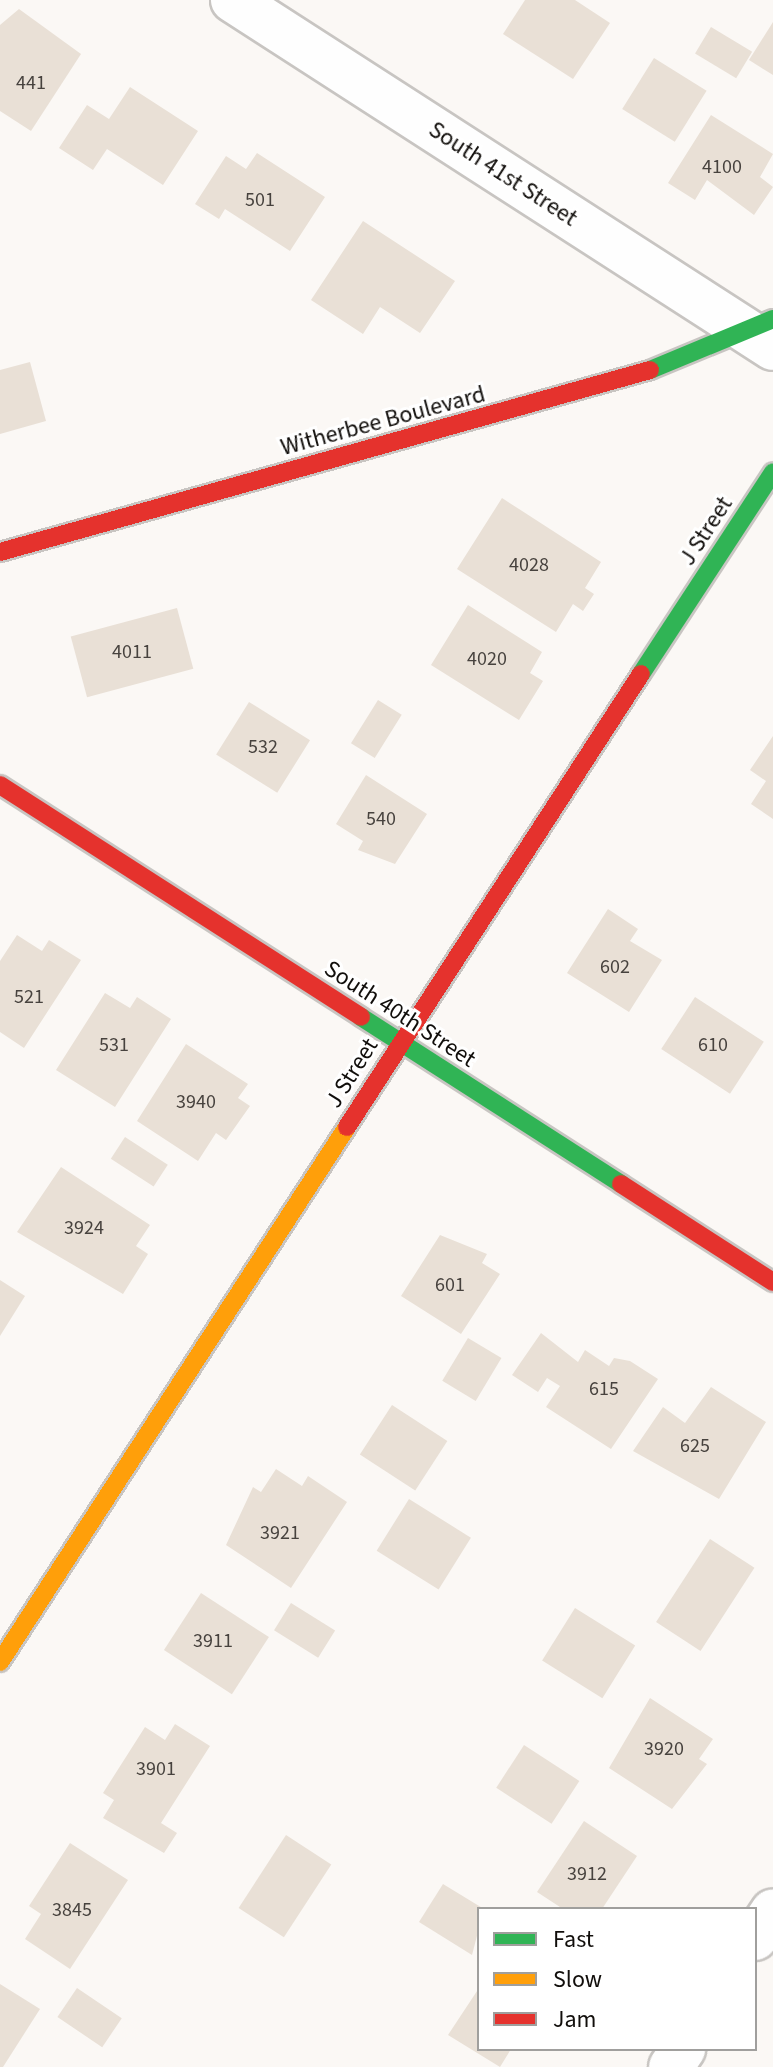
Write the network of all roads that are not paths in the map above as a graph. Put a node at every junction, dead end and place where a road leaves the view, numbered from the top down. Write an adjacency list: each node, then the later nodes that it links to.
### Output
1 (233, 0): 2 (street, South 41st Street)
2 (764, 333): 4 (street, Witherbee Boulevard)
3 (773, 472): 6 (street, J Street)
4 (0, 552)
5 (0, 785): 6 (street, South 40th Street)
6 (400, 1042): 7 (street, South 40th Street); 8 (street, J Street)
7 (773, 1282)
8 (0, 1662)
9 (773, 1911): 10 (street)
10 (757, 1935)

